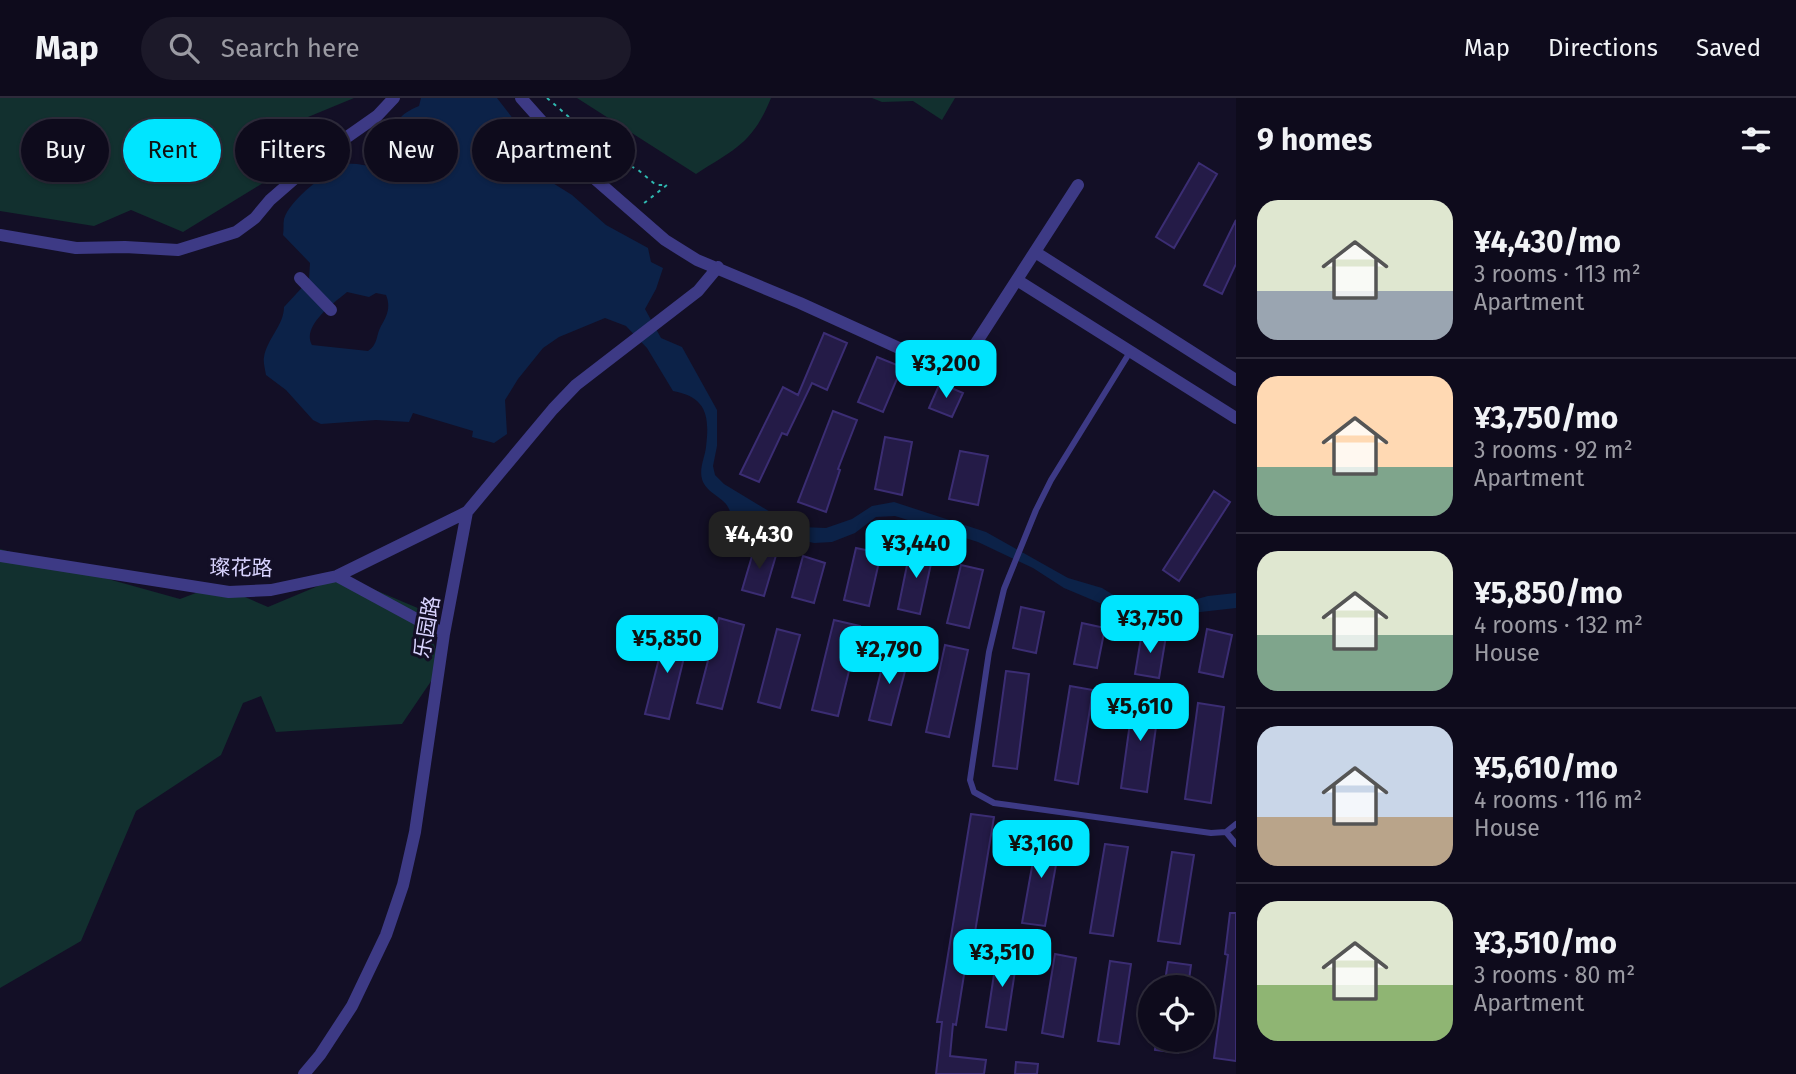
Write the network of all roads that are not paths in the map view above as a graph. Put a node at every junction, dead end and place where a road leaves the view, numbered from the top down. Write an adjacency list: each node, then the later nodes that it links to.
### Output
1 (394, 98): 4 (street)
2 (521, 98): 6 (street)
3 (1078, 185): 5 (street)
4 (0, 235)
5 (1035, 252): 8 (street); 11 (street)
6 (718, 267): 8 (street); 13 (street, 乐园路)
7 (300, 278): 9 (street)
8 (1017, 280): 10 (street)
9 (331, 310)
10 (1131, 351): 12 (street); 18 (lane)
11 (1236, 380)
12 (1236, 418)
13 (467, 512): 15 (street, 璨花路); 16 (street, 乐园路)
14 (0, 556): 15 (street, 璨花路)
15 (337, 576): 16 (street)
16 (444, 634): 20 (street, 乐园路)
17 (1236, 824): 18 (lane)
18 (1226, 832): 19 (lane)
19 (1236, 844)
20 (304, 1074)

